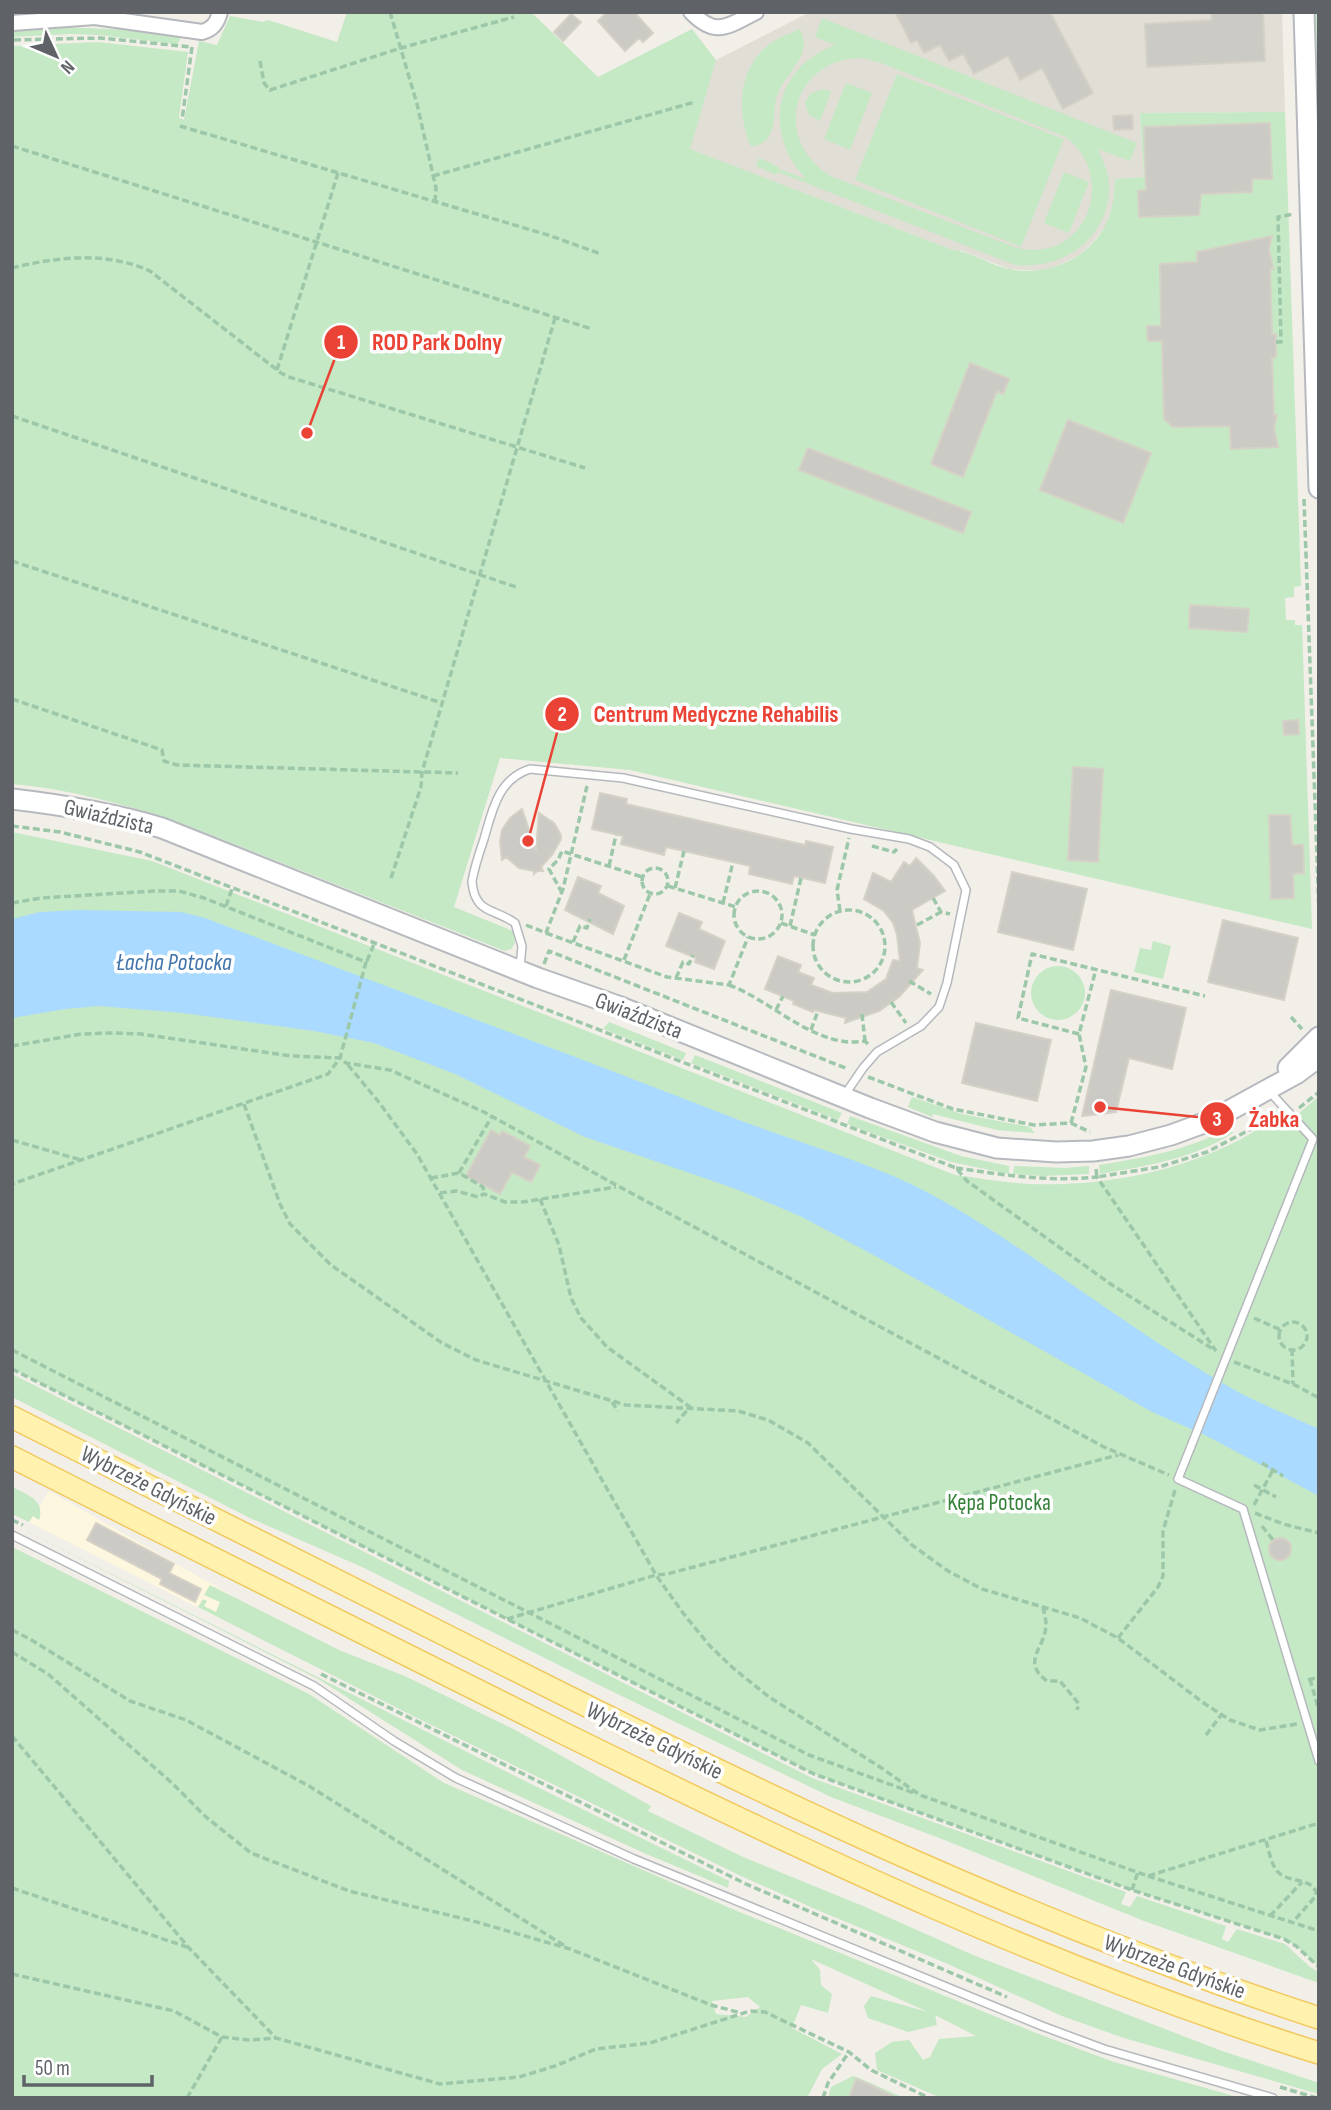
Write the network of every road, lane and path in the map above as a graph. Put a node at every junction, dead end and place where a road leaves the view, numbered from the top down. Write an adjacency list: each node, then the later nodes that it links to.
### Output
1 (220, 12): 7 (street)
2 (390, 12): 9 (path)
3 (691, 12): 4 (street)
4 (756, 12)
5 (1304, 12): 15 (street)
6 (514, 17): 9 (path)
7 (12, 23)
8 (12, 40): 12 (path)
9 (401, 48): 10 (path); 17 (path)
10 (260, 61)
11 (695, 102): 17 (path)
12 (182, 120)
13 (180, 126): 16 (path)
14 (12, 146): 20 (path)
15 (1314, 158): 30 (street)
16 (338, 173): 18 (path); 20 (path)
17 (433, 176): 18 (path)
18 (436, 202): 21 (path)
19 (1294, 211): 25 (path)
20 (318, 243): 23 (path); 26 (path)
21 (601, 254)
22 (12, 268): 26 (path)
23 (555, 318): 24 (path); 28 (path)
24 (592, 329)
25 (1276, 342)
26 (277, 370): 28 (path)
27 (12, 416): 32 (path)
28 (518, 447): 29 (path); 32 (path)
29 (585, 468)
30 (1311, 488): 65 (path)
31 (12, 561): 35 (path)
32 (480, 576): 33 (path); 35 (path)
33 (519, 588)
34 (12, 699): 36 (path)
35 (442, 703): 36 (path)
36 (422, 772): 37 (path); 50 (path)
37 (458, 773)
38 (589, 774): 41 (lane); 46 (path); 69 (lane)
39 (12, 799): 80 (street, Gwiaździsta)
40 (12, 826): 52 (path)
41 (851, 829): 63 (path); 107 (lane)
42 (616, 835): 48 (path)
43 (862, 843): 44 (path)
44 (906, 850)
45 (684, 851): 54 (path)
46 (572, 854): 48 (path); 55 (path); 55 (path)
47 (733, 862): 59 (path)
48 (609, 866): 49 (path)
49 (642, 877): 53 (path); 56 (path)
50 (391, 878)
51 (801, 878): 70 (path)
52 (233, 886): 61 (path); 75 (path)
53 (668, 886): 54 (path); 56 (path)
54 (675, 888): 59 (path)
55 (562, 893): 71 (path)
56 (650, 894): 77 (path)
57 (933, 898): 64 (path)
58 (12, 903): 61 (path)
59 (723, 903): 62 (path)
60 (954, 905): 64 (path)
61 (226, 906): 78 (path)
62 (736, 907): 67 (path); 73 (path)
63 (840, 911): 72 (path); 72 (path)
64 (941, 912): 68 (path)
65 (1319, 913)
66 (590, 919): 74 (path)
67 (781, 923): 70 (path); 73 (path)
68 (917, 925)
69 (517, 926): 71 (path); 80 (lane)
70 (790, 926): 72 (path)
71 (546, 933): 74 (path)
72 (815, 935)
73 (748, 937): 84 (path)
74 (573, 942): 77 (path)
75 (374, 944): 78 (path); 89 (path)
76 (693, 955): 82 (path)
77 (624, 961): 82 (path)
78 (366, 962): 105 (path)
79 (1096, 969): 87 (path); 99 (path); 99 (path)
80 (519, 970): 81 (street, Gwiaździsta)
81 (538, 978): 89 (path); 107 (path); 110 (street, Gwiaździsta)
82 (676, 978): 84 (path)
83 (909, 981): 85 (path)
84 (729, 985): 90 (path)
85 (937, 986)
86 (783, 996): 90 (path)
87 (1205, 996)
88 (891, 1002): 96 (path)
89 (528, 1003): 118 (path)
90 (776, 1010): 97 (path)
91 (818, 1011): 97 (path)
92 (862, 1014): 101 (path)
93 (1291, 1017): 95 (path)
94 (914, 1022): 96 (path)
95 (1296, 1022)
96 (908, 1026): 98 (path)
97 (811, 1030): 101 (path)
98 (903, 1030)
99 (1079, 1034): 114 (path)
100 (1319, 1037): 108 (street, Gwiaździsta)
101 (865, 1041): 102 (path)
102 (875, 1042)
103 (12, 1046): 105 (path)
104 (1319, 1057): 108 (street, Gwiaździsta)
105 (340, 1058): 106 (path); 111 (path)
106 (346, 1063): 112 (path); 121 (path)
107 (860, 1074): 110 (lane); 114 (path)
108 (1267, 1089): 113 (lane); 116 (street, Gwiaździsta)
109 (1319, 1092): 113 (path)
110 (844, 1097): 116 (street, Gwiaździsta)
111 (244, 1104): 117 (path); 133 (path)
112 (492, 1116): 119 (path); 123 (path)
113 (1291, 1116): 127 (lane)
114 (1071, 1123): 116 (path)
115 (12, 1140): 117 (path)
116 (1093, 1151): 120 (path)
117 (81, 1160): 122 (path)
118 (956, 1168): 120 (path); 120 (path)
119 (459, 1173): 121 (path); 125 (path)
120 (1097, 1177)
121 (431, 1178): 124 (path)
122 (12, 1184)
123 (618, 1186): 126 (path); 141 (path)
124 (440, 1193): 125 (path); 133 (path)
125 (484, 1194): 126 (path)
126 (540, 1199): 137 (path)
127 (1244, 1314): 128 (path); 131 (lane)
128 (1281, 1330): 129 (path); 129 (path)
129 (1292, 1349): 134 (path)
130 (12, 1350): 157 (path)
131 (1226, 1358): 134 (path); 146 (lane)
132 (12, 1369): 158 (path)
133 (549, 1383): 136 (path); 155 (path)
134 (1293, 1384): 135 (path)
135 (1319, 1398)
136 (612, 1402): 137 (path); 138 (path)
137 (690, 1407): 140 (path); 150 (path)
138 (618, 1411)
139 (12, 1417): 188 (main road, Wybrzeże Gdyńskie)
140 (676, 1423)
141 (1120, 1454): 146 (path); 150 (path)
142 (12, 1457): 192 (main road, Wybrzeże Gdyńskie)
143 (1262, 1463): 144 (path)
144 (1273, 1470): 145 (path); 148 (path)
145 (1283, 1476)
146 (1178, 1479): 160 (path); 167 (lane)
147 (1254, 1485): 148 (path)
148 (1262, 1489): 149 (path); 153 (path)
149 (1276, 1497)
150 (885, 1517): 155 (path); 156 (path)
151 (12, 1520): 152 (path)
152 (24, 1526)
153 (1319, 1533)
154 (12, 1535): 196 (lane)
155 (656, 1575): 157 (path); 171 (path)
156 (1043, 1607): 160 (path); 164 (path)
157 (529, 1612): 158 (path); 171 (path)
158 (507, 1619): 178 (path)
159 (12, 1630): 183 (path)
160 (1118, 1638): 166 (path)
161 (13, 1654): 183 (path)
162 (319, 1674): 186 (path)
163 (1310, 1679): 165 (path)
164 (1077, 1710)
165 (1319, 1710)
166 (1222, 1714): 167 (path); 168 (path)
167 (1306, 1720): 170 (lane)
168 (1206, 1735)
169 (12, 1736): 182 (path)
170 (1319, 1761)
171 (920, 1795): 174 (path)
172 (1319, 1823): 173 (path)
173 (1266, 1840): 175 (path); 176 (path)
174 (1138, 1872): 175 (path); 178 (path)
175 (1148, 1875): 179 (path)
176 (1302, 1882): 179 (path); 180 (path)
177 (12, 1888): 182 (path)
178 (1132, 1890): 184 (path)
179 (1270, 1916): 180 (path)
180 (1292, 1923): 181 (path)
181 (1319, 1931)
182 (190, 1948): 190 (path)
183 (570, 1949): 187 (path)
184 (1319, 1967)
185 (12, 1974): 189 (path)
186 (1018, 2002)
187 (743, 2013): 190 (path); 191 (path)
188 (1319, 2018)
189 (222, 2037): 190 (path); 193 (path)
190 (276, 2038)
191 (849, 2052): 194 (path); 195 (path)
192 (1319, 2053)
193 (187, 2098)
194 (823, 2098)
195 (929, 2098)
196 (1273, 2098)

